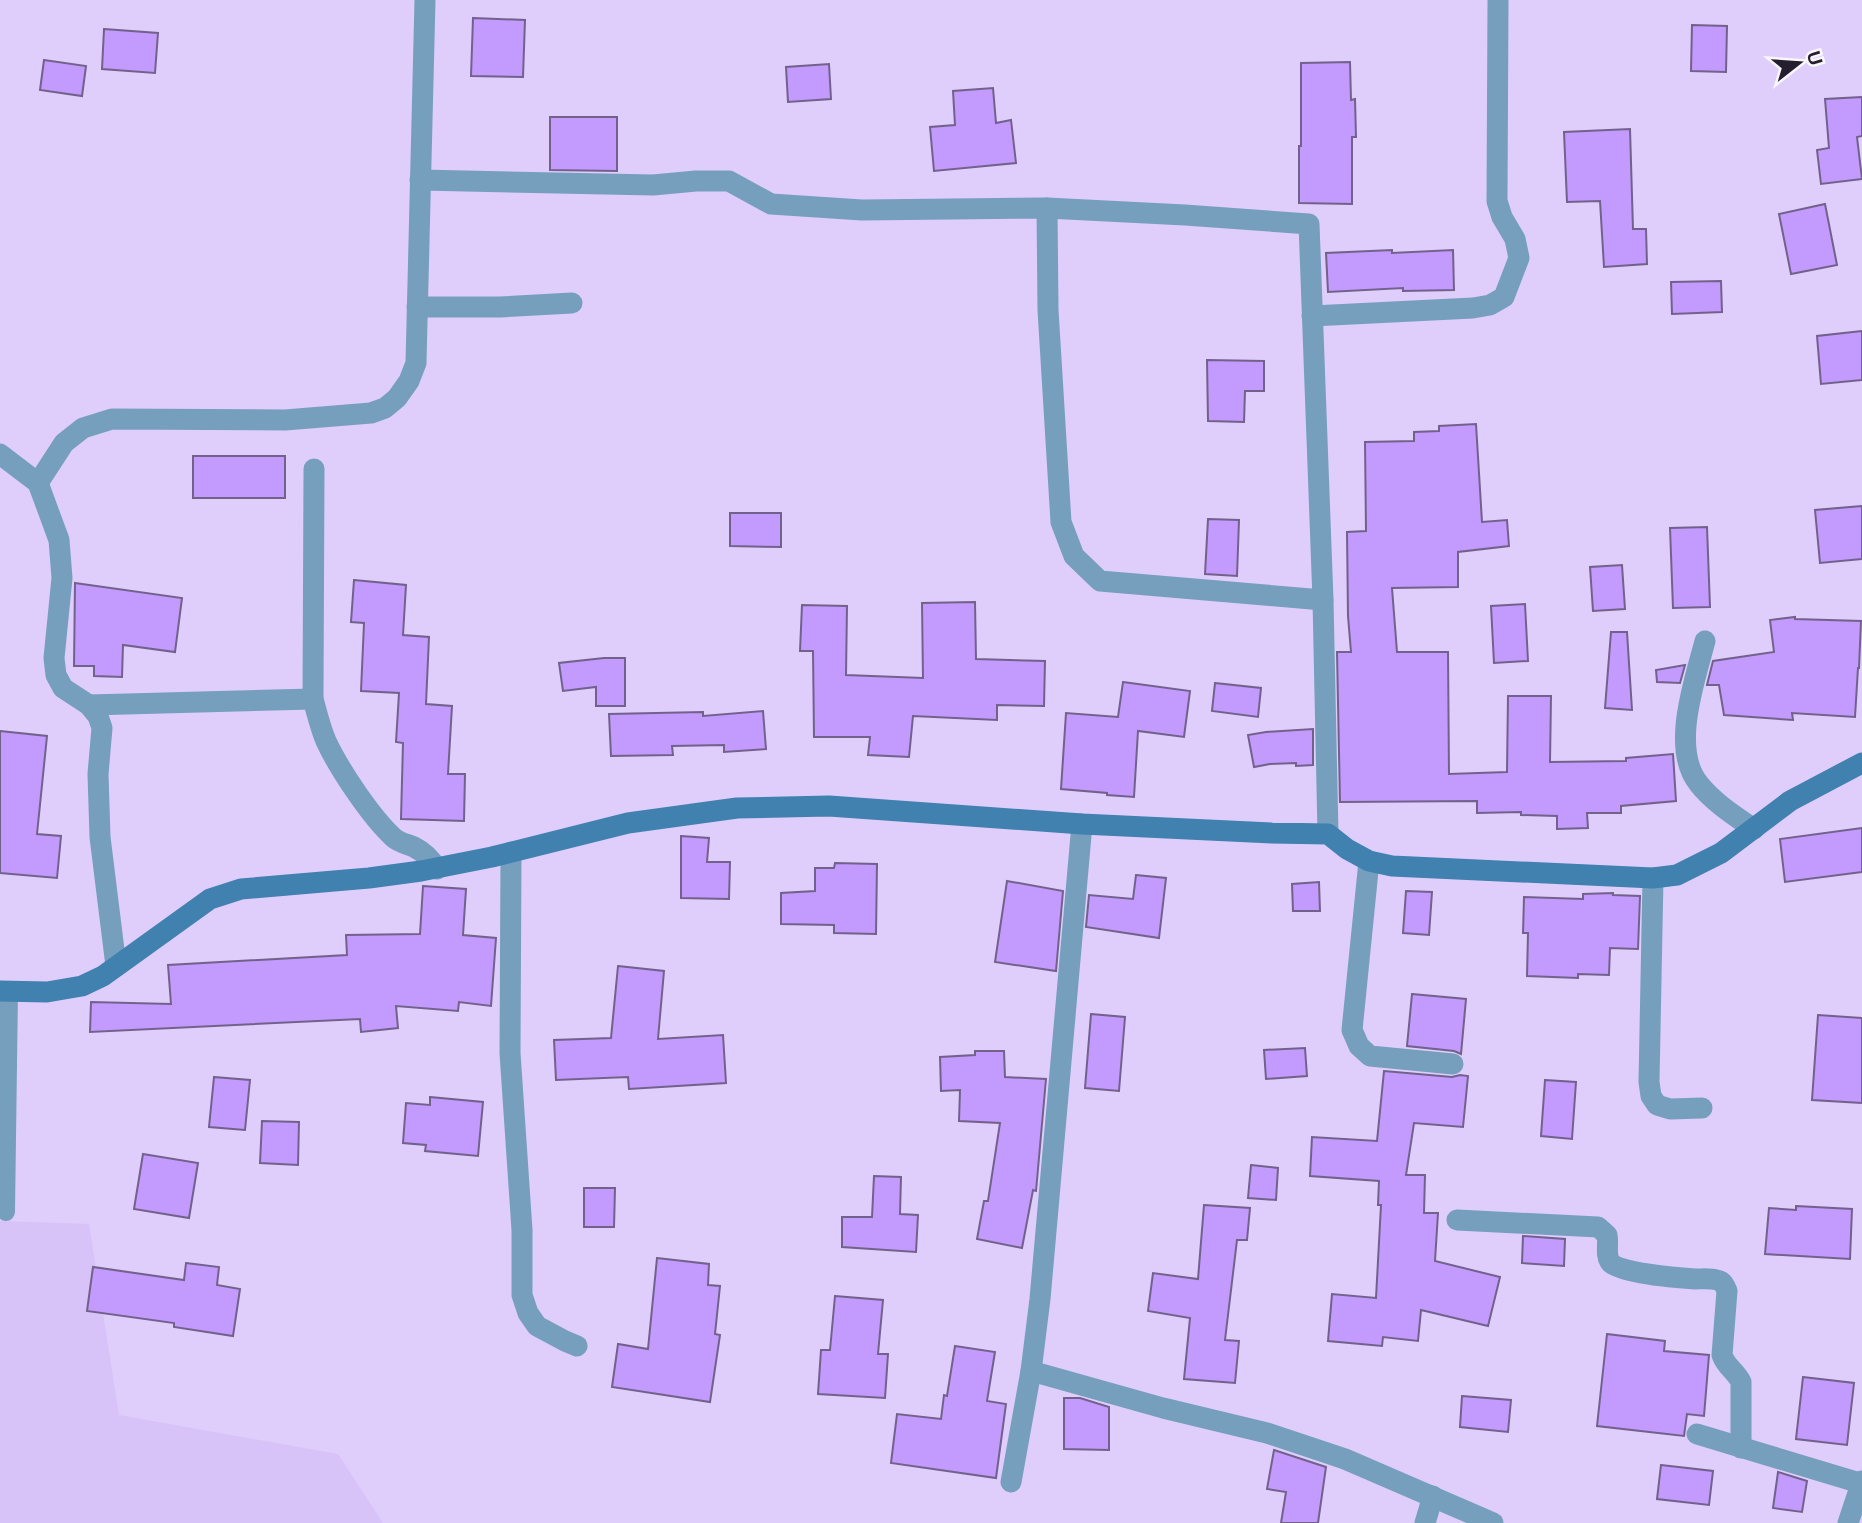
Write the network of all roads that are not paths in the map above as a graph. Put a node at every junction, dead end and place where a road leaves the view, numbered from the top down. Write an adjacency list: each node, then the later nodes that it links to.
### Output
1 (425, 0): 3 (street)
2 (1498, 0): 7 (street)
3 (421, 180): 4 (street); 6 (street)
4 (1047, 208): 7 (street); 11 (street)
5 (572, 303): 6 (street)
6 (417, 307): 10 (street)
7 (1312, 316): 11 (street)
8 (0, 454): 10 (street)
9 (314, 470): 13 (street)
10 (38, 483): 14 (street)
11 (1323, 600): 18 (street)
12 (1705, 641): 17 (street)
13 (313, 699): 14 (street); 21 (street)
14 (89, 705): 23 (street)
15 (1862, 763): 17 (street)
16 (1082, 824): 18 (street); 19 (street); 30 (street)
17 (1754, 829): 22 (street)
18 (1328, 834): 20 (street)
19 (511, 852): 21 (street); 29 (street)
20 (1369, 861): 22 (street); 25 (street)
21 (437, 869): 23 (street)
22 (1653, 878): 26 (street)
23 (116, 966): 24 (street)
24 (4, 991): 27 (lane)
25 (1453, 1065)
26 (1702, 1108)
27 (6, 1212)
28 (1457, 1220): 32 (street)
29 (577, 1346)
30 (1031, 1370): 33 (street); 35 (street)
31 (1697, 1434): 32 (street)
32 (1741, 1448): 34 (street)
33 (1011, 1482)
34 (1861, 1482): 38 (street)
35 (1433, 1496): 36 (street); 37 (street)
36 (1425, 1523)
37 (1493, 1523)
38 (1848, 1523)

